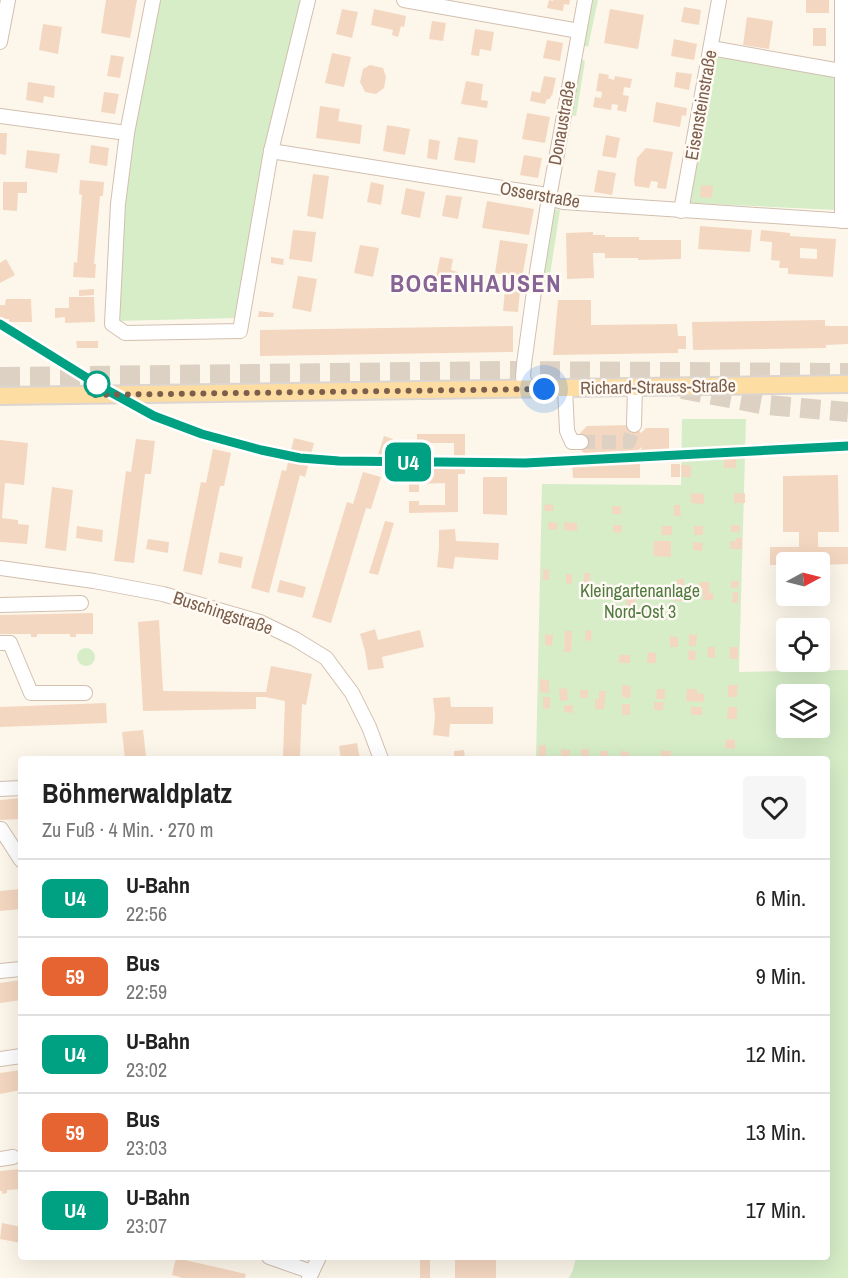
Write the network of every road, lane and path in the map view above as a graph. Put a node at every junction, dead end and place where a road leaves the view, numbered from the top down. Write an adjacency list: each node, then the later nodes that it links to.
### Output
1 (8, 0): 9 (street)
2 (153, 0): 13 (street)
3 (308, 0): 14 (street)
4 (404, 0): 8 (street)
5 (585, 0): 8 (street, Donaustraße)
6 (719, 0): 10 (street, Eisensteinstraße)
7 (842, 0): 11 (street)
8 (579, 31): 15 (street, Donaustraße)
9 (0, 42)
10 (711, 48): 11 (street); 16 (street, Eisensteinstraße)
11 (841, 70): 17 (street)
12 (0, 116): 13 (street)
13 (127, 132): 14 (street)
14 (271, 151): 15 (street, Osserstraße)
15 (549, 198): 16 (street, Osserstraße); 21 (street, Donaustraße)
16 (681, 211): 17 (street, Osserstraße)
17 (845, 221)
18 (848, 384): 19 (main road, Richard-Strauss-Straße)
19 (635, 387): 20 (main road, Richard-Strauss-Straße); 23 (street)
20 (565, 388): 21 (main road, Richard-Strauss-Straße); 24 (street)
21 (527, 389): 22 (main road, Richard-Strauss-Straße)
22 (0, 396)
23 (634, 425)
24 (580, 442)
25 (0, 568): 30 (street, Buschingstraße)
26 (81, 603): 27 (street)
27 (0, 605)
28 (0, 643): 29 (street)
29 (85, 693)
30 (380, 756)
31 (18, 788): 32 (street)
32 (0, 789)
33 (0, 829): 34 (street)
34 (18, 855)
35 (18, 969): 36 (street)
36 (0, 971)
37 (18, 1056): 38 (street)
38 (0, 1059)
39 (276, 1260): 41 (street)
40 (318, 1260): 41 (street)
41 (311, 1275)

